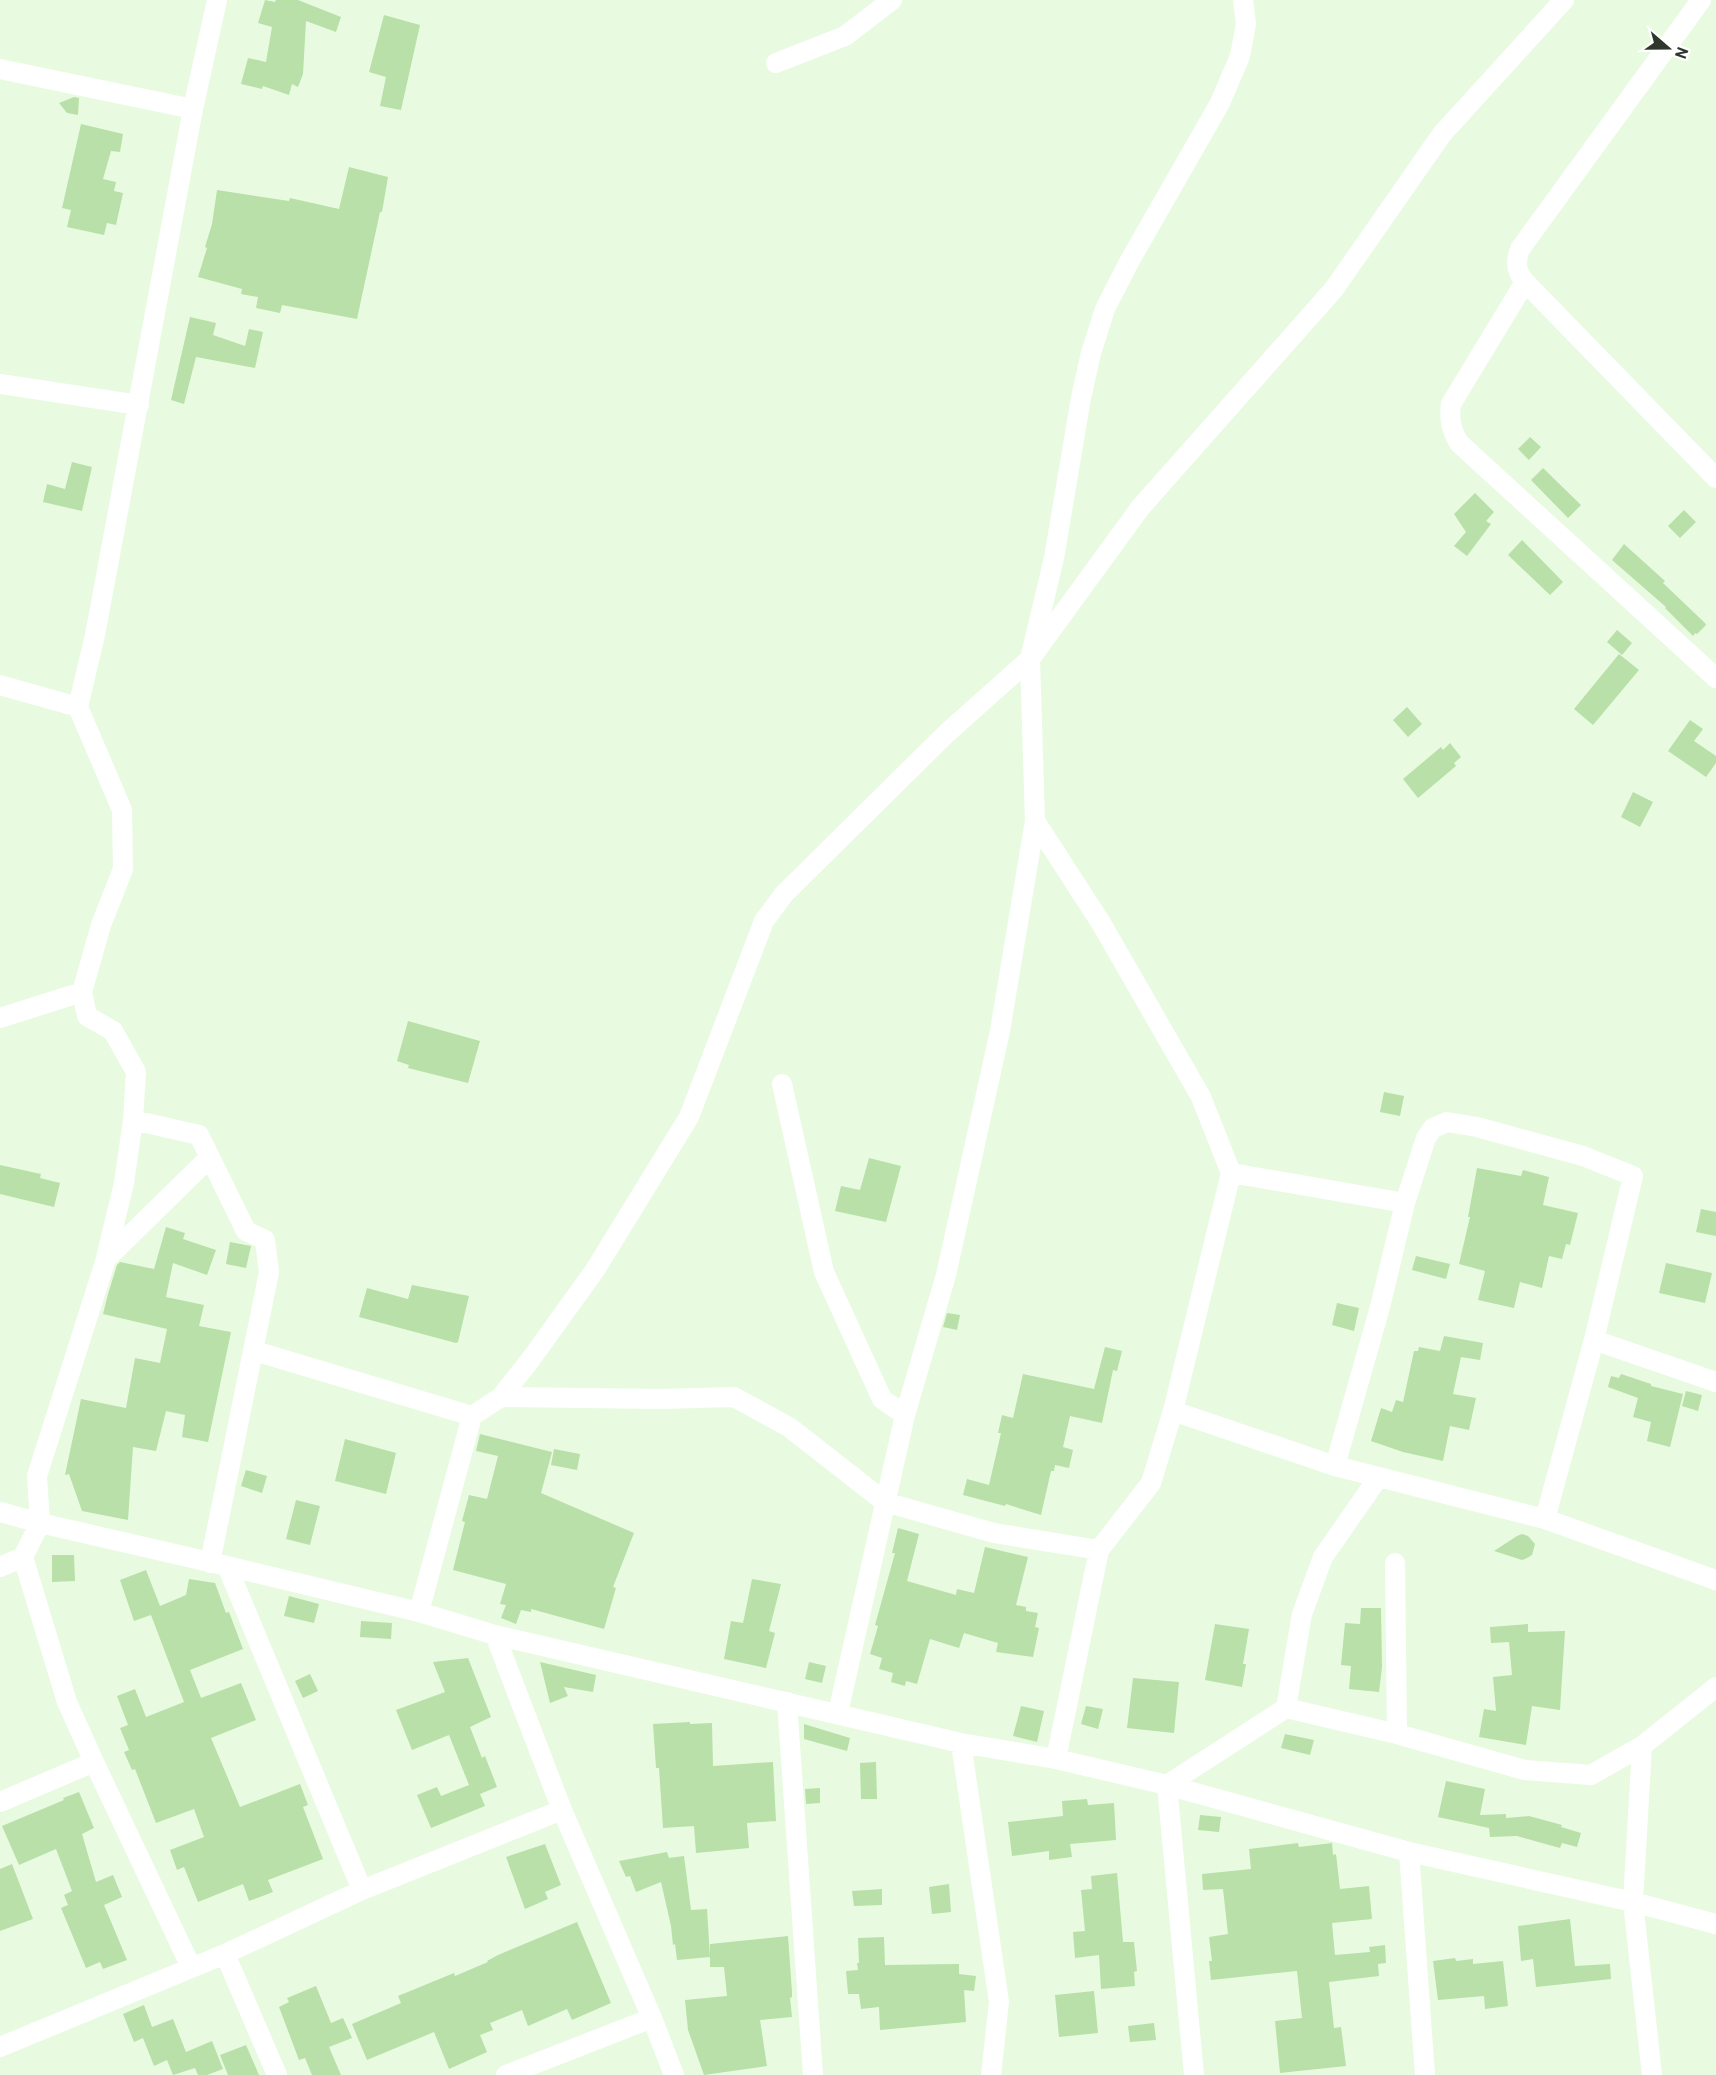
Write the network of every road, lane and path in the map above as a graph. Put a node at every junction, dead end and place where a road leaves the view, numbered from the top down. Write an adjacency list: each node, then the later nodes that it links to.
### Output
1 (217, 0): 8 (street)
2 (892, 0): 6 (street)
3 (1243, 0): 13 (street)
4 (1564, 0): 13 (street)
5 (1701, 0): 9 (street)
6 (776, 63)
7 (0, 69): 8 (street)
8 (193, 109): 11 (street)
9 (1525, 282): 12 (street); 14 (street)
10 (0, 384): 11 (street)
11 (139, 405): 16 (street)
12 (1716, 478)
13 (1030, 659): 17 (street); 29 (street)
14 (1716, 678)
15 (0, 685): 16 (street)
16 (78, 707): 18 (street)
17 (1035, 821): 23 (street); 31 (street)
18 (82, 992): 19 (street); 21 (street)
19 (0, 1018)
20 (782, 1084): 31 (street)
21 (133, 1120): 22 (street); 25 (street)
22 (209, 1158): 25 (street); 27 (street)
23 (1232, 1173): 24 (street); 30 (street)
24 (1405, 1203): 26 (street); 33 (street)
25 (106, 1259): 38 (street)
26 (1594, 1340): 28 (street); 37 (street)
27 (255, 1351): 32 (street); 42 (street)
28 (1716, 1382)
29 (501, 1397): 32 (street); 35 (street)
30 (1173, 1411): 33 (street); 39 (street)
31 (905, 1415): 35 (street)
32 (472, 1416): 45 (street)
33 (1335, 1466): 34 (street)
34 (1378, 1478): 37 (street); 49 (street)
35 (885, 1502): 39 (street); 50 (street)
36 (0, 1512): 38 (street)
37 (1545, 1519): 44 (street)
38 (40, 1523): 40 (street); 42 (street)
39 (1099, 1550): 54 (street)
40 (23, 1557): 43 (street); 55 (street)
41 (1395, 1563): 51 (street)
42 (219, 1564): 45 (street); 60 (street)
43 (0, 1567)
44 (1716, 1580)
45 (419, 1612): 46 (street)
46 (495, 1635): 48 (street); 58 (street)
47 (1716, 1687): 53 (street)
48 (787, 1702): 50 (street); 70 (street)
49 (1286, 1708): 51 (street); 56 (street)
50 (838, 1713): 52 (street)
51 (1397, 1734): 53 (street)
52 (961, 1743): 54 (street); 71 (street)
53 (1642, 1746): 61 (street)
54 (1056, 1760): 56 (street)
55 (94, 1762): 57 (street); 64 (street)
56 (1167, 1785): 59 (street); 72 (street)
57 (0, 1802)
58 (561, 1810): 60 (street); 65 (street)
59 (1409, 1852): 61 (street); 73 (street)
60 (362, 1890): 63 (street)
61 (1633, 1902): 62 (street); 74 (street)
62 (1716, 1924)
63 (225, 1954): 64 (street); 67 (street)
64 (191, 1967): 66 (street)
65 (652, 2018): 68 (street); 69 (street)
66 (0, 2047)
67 (277, 2075)
68 (506, 2075)
69 (674, 2075)
70 (813, 2075)
71 (991, 2075)
72 (1194, 2075)
73 (1425, 2075)
74 (1652, 2075)

